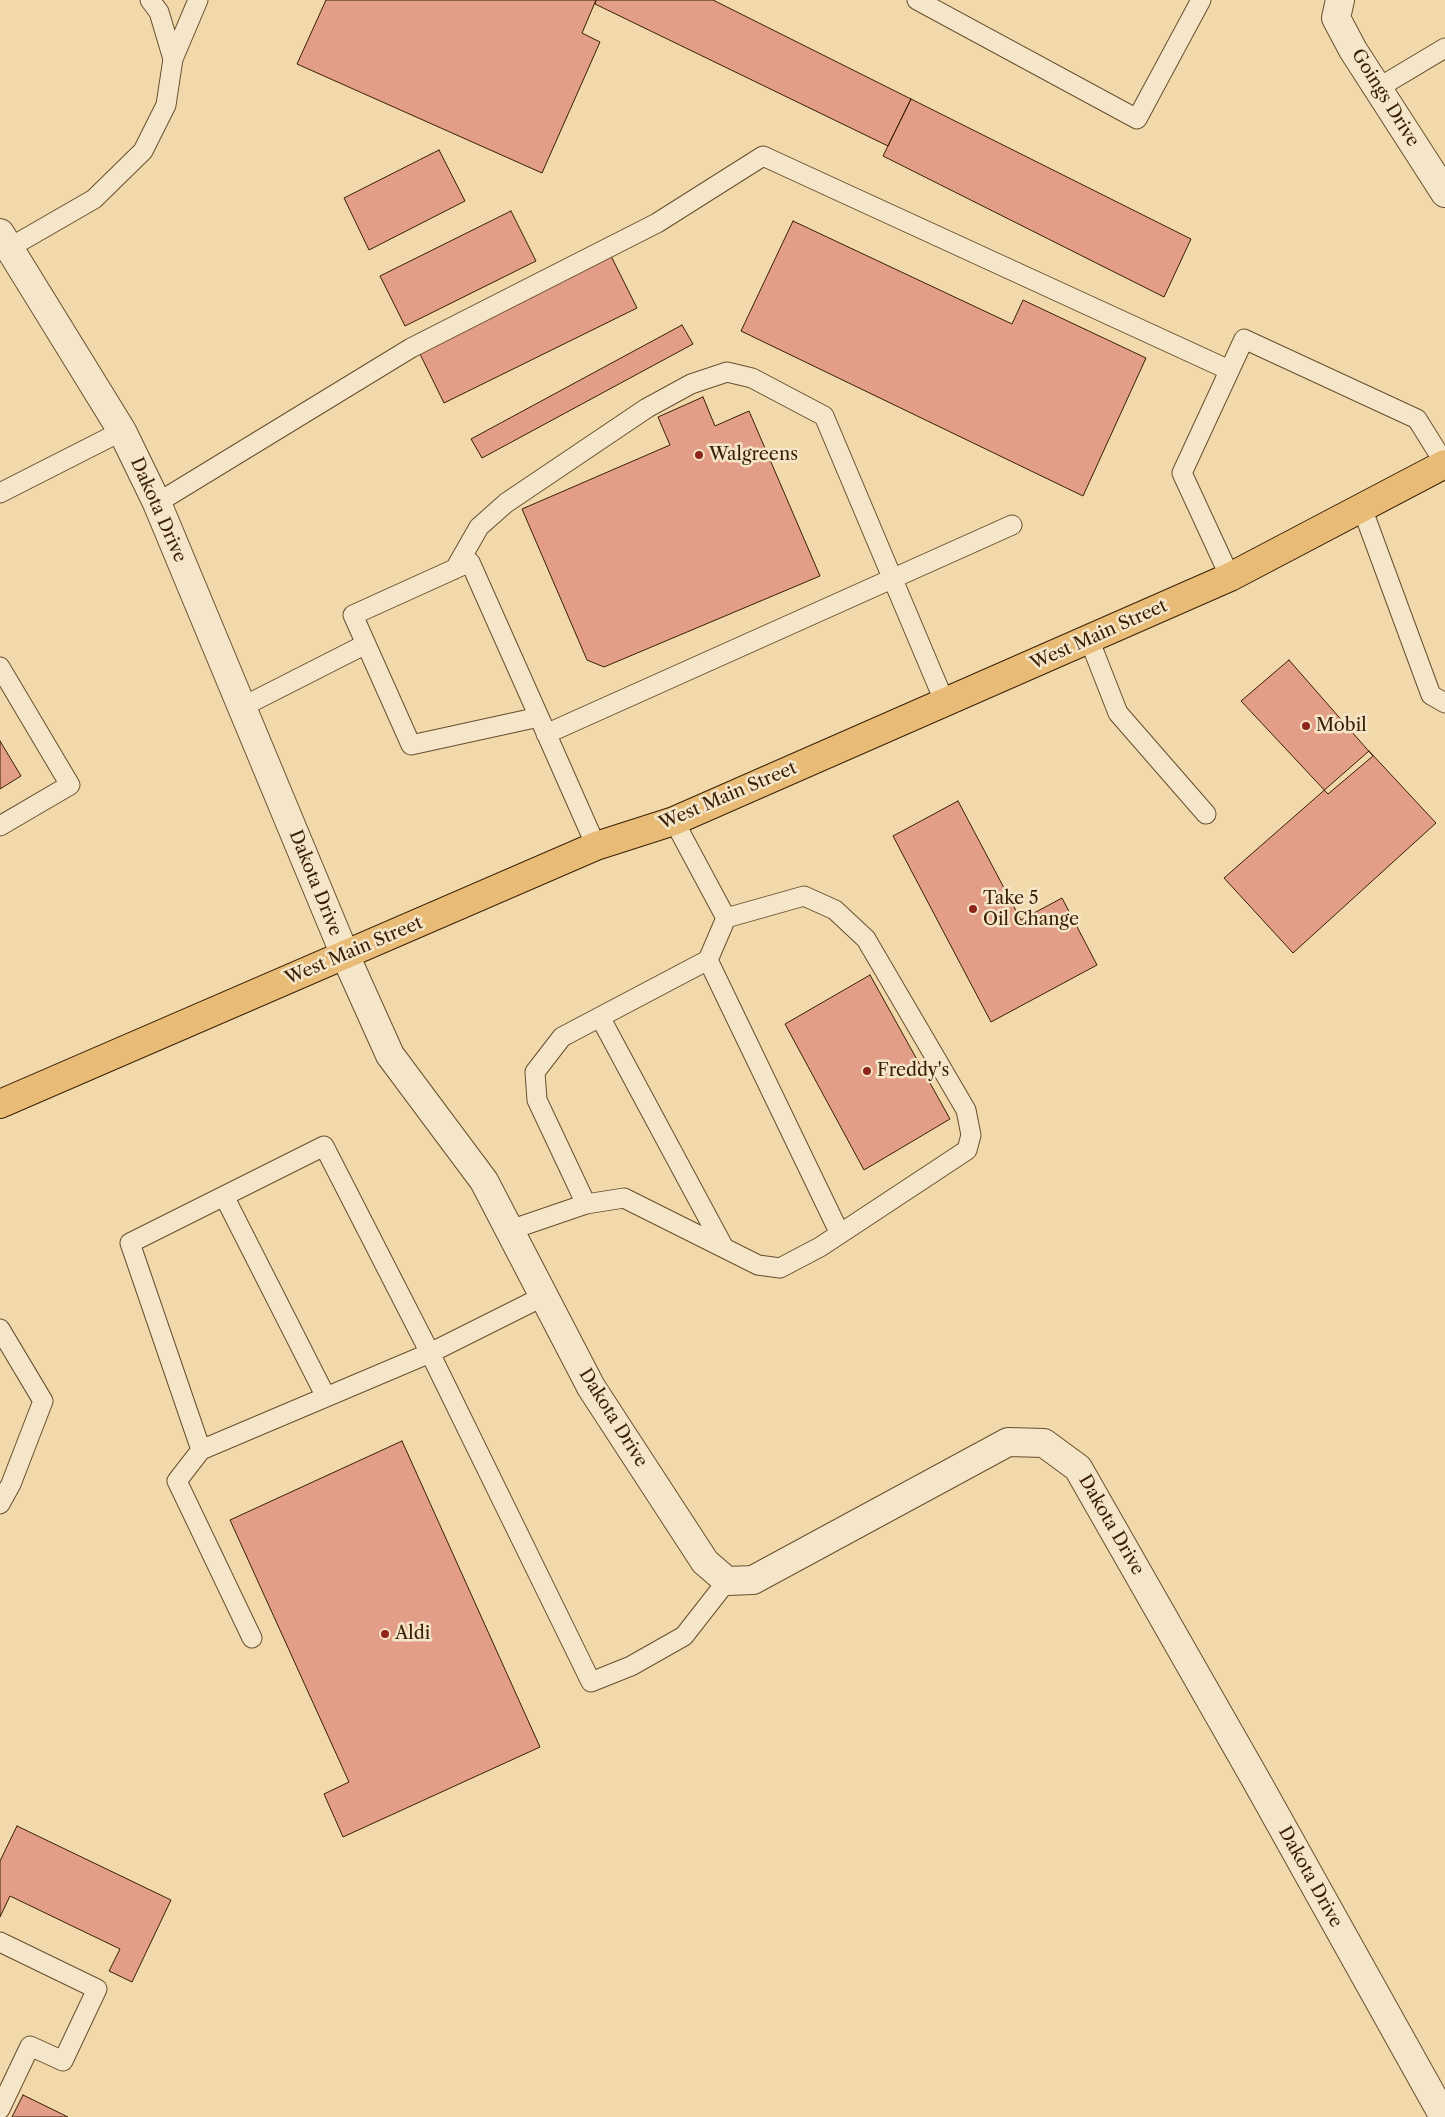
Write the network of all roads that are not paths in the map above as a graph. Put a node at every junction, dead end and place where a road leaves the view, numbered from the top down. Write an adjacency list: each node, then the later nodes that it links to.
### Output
1 (150, 0): 7 (lane)
2 (198, 0): 7 (lane)
3 (917, 0): 4 (lane)
4 (1202, 0)
5 (1340, 0): 8 (street, Goings Drive)
6 (1445, 48): 8 (lane)
7 (173, 59): 10 (lane)
8 (1378, 88): 9 (street, Goings Drive)
9 (1442, 182)
10 (5, 240): 12 (street, Dakota Drive)
11 (1229, 370): 13 (lane); 15 (lane); 19 (lane)
12 (122, 431): 14 (lane); 15 (street, Dakota Drive)
13 (1445, 464): 16 (main road, West Main Street)
14 (3, 488)
15 (157, 503): 26 (street, Dakota Drive)
16 (1362, 508): 19 (main road, West Main Street); 25 (lane)
17 (1012, 525): 20 (lane)
18 (455, 569): 20 (lane); 22 (lane); 27 (lane)
19 (1230, 577): 21 (main road, West Main Street)
20 (892, 579): 24 (lane); 27 (lane)
21 (1089, 639): 24 (main road, West Main Street); 28 (lane)
22 (366, 644): 26 (lane); 27 (lane)
23 (0, 667): 30 (lane)
24 (944, 703): 29 (main road, West Main Street)
25 (1445, 703)
26 (242, 707): 33 (street, Dakota Drive)
27 (543, 726): 31 (lane)
28 (1206, 814)
29 (674, 821): 31 (main road, West Main Street); 32 (lane)
30 (0, 826)
31 (596, 846): 33 (main road, West Main Street)
32 (726, 918): 34 (lane); 40 (lane)
33 (345, 955): 36 (main road, West Main Street); 39 (street, Dakota Drive)
34 (708, 960): 35 (lane); 40 (lane)
35 (600, 1017): 38 (lane); 41 (lane)
36 (0, 1104)
37 (224, 1196): 44 (lane); 45 (lane); 46 (lane)
38 (586, 1204): 39 (lane); 41 (lane)
39 (510, 1230): 42 (street, Dakota Drive)
40 (840, 1234): 41 (lane)
41 (723, 1246)
42 (544, 1296): 44 (lane); 48 (street, Dakota Drive)
43 (0, 1329): 47 (lane)
44 (430, 1353): 45 (lane); 48 (lane)
45 (326, 1397): 46 (lane)
46 (201, 1450): 49 (lane)
47 (0, 1504)
48 (727, 1581): 52 (street, Dakota Drive)
49 (252, 1638)
50 (0, 1942): 51 (lane)
51 (0, 2109)
52 (1444, 2117)

